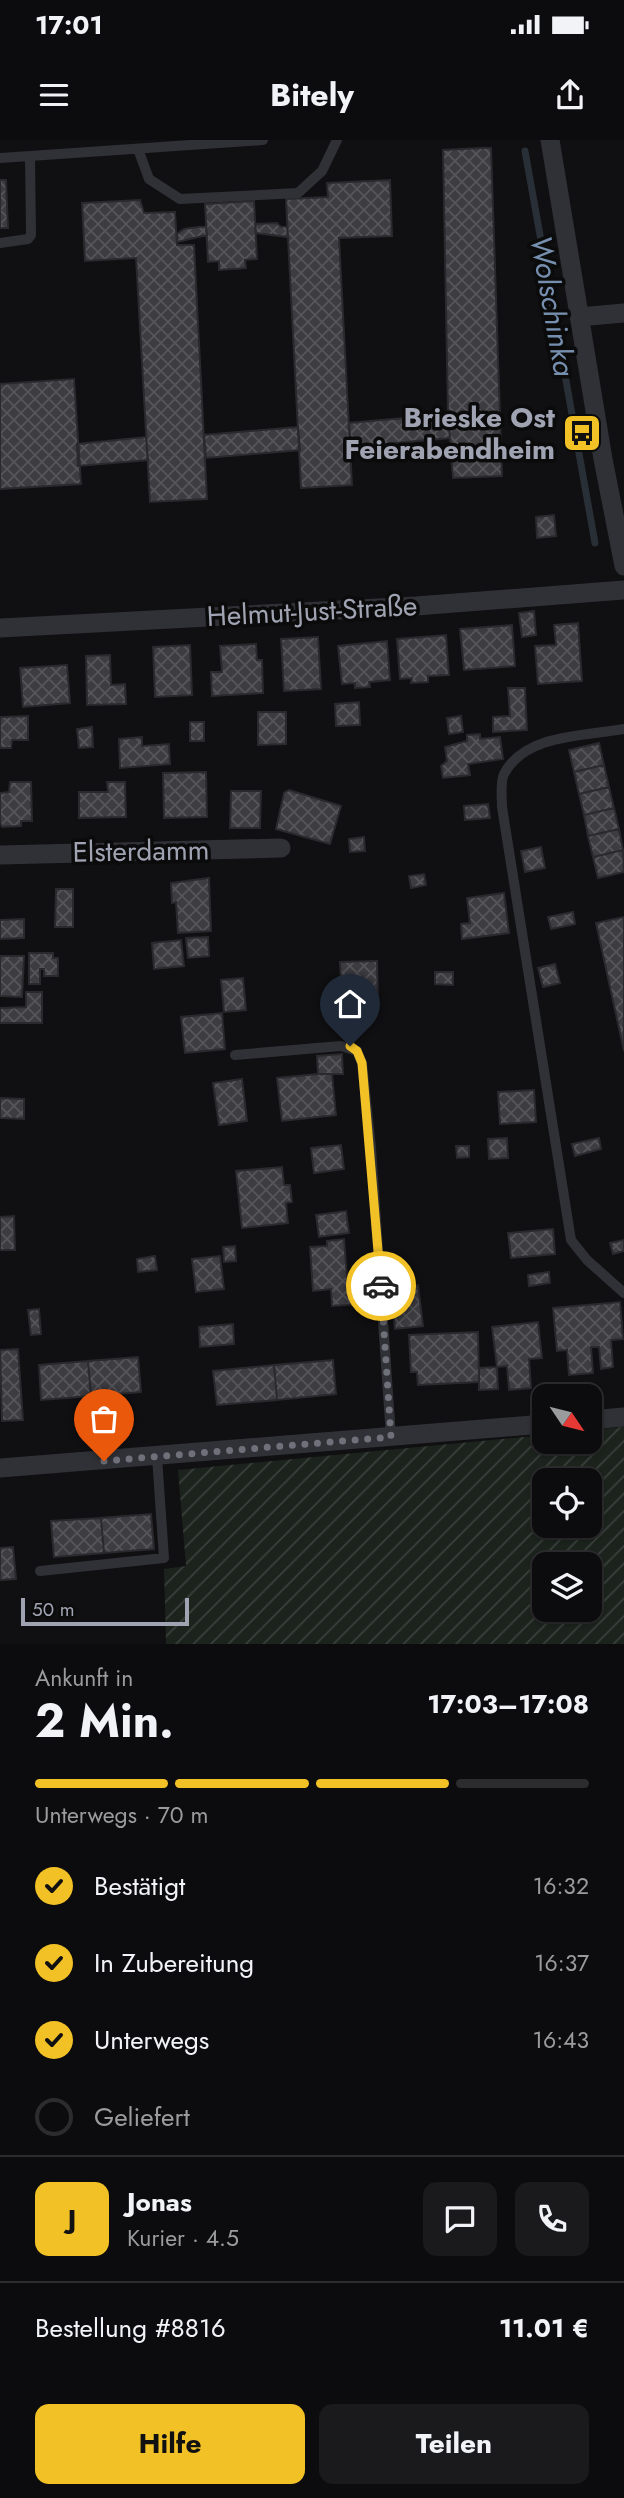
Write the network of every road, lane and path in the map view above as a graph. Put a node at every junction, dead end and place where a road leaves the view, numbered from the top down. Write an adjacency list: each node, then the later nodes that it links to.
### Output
1 (263, 140): 4 (lane)
2 (337, 140): 4 (lane)
3 (550, 140): 9 (street)
4 (138, 149): 5 (lane)
5 (30, 156): 6 (lane); 7 (lane)
6 (0, 158)
7 (0, 243)
8 (624, 313): 9 (street)
9 (579, 317): 10 (street)
10 (624, 566)
11 (624, 590): 12 (street, Helmut-Just-Straße)
12 (0, 628)
13 (624, 729): 17 (lane)
14 (281, 848): 15 (street, Elsterdamm)
15 (0, 855)
16 (235, 1055): 21 (lane)
17 (624, 1293)
18 (624, 1418): 19 (street)
19 (602, 1419)
20 (532, 1425): 21 (street)
21 (391, 1437): 22 (street)
22 (157, 1457): 23 (street); 24 (lane)
23 (0, 1468)
24 (40, 1571)

